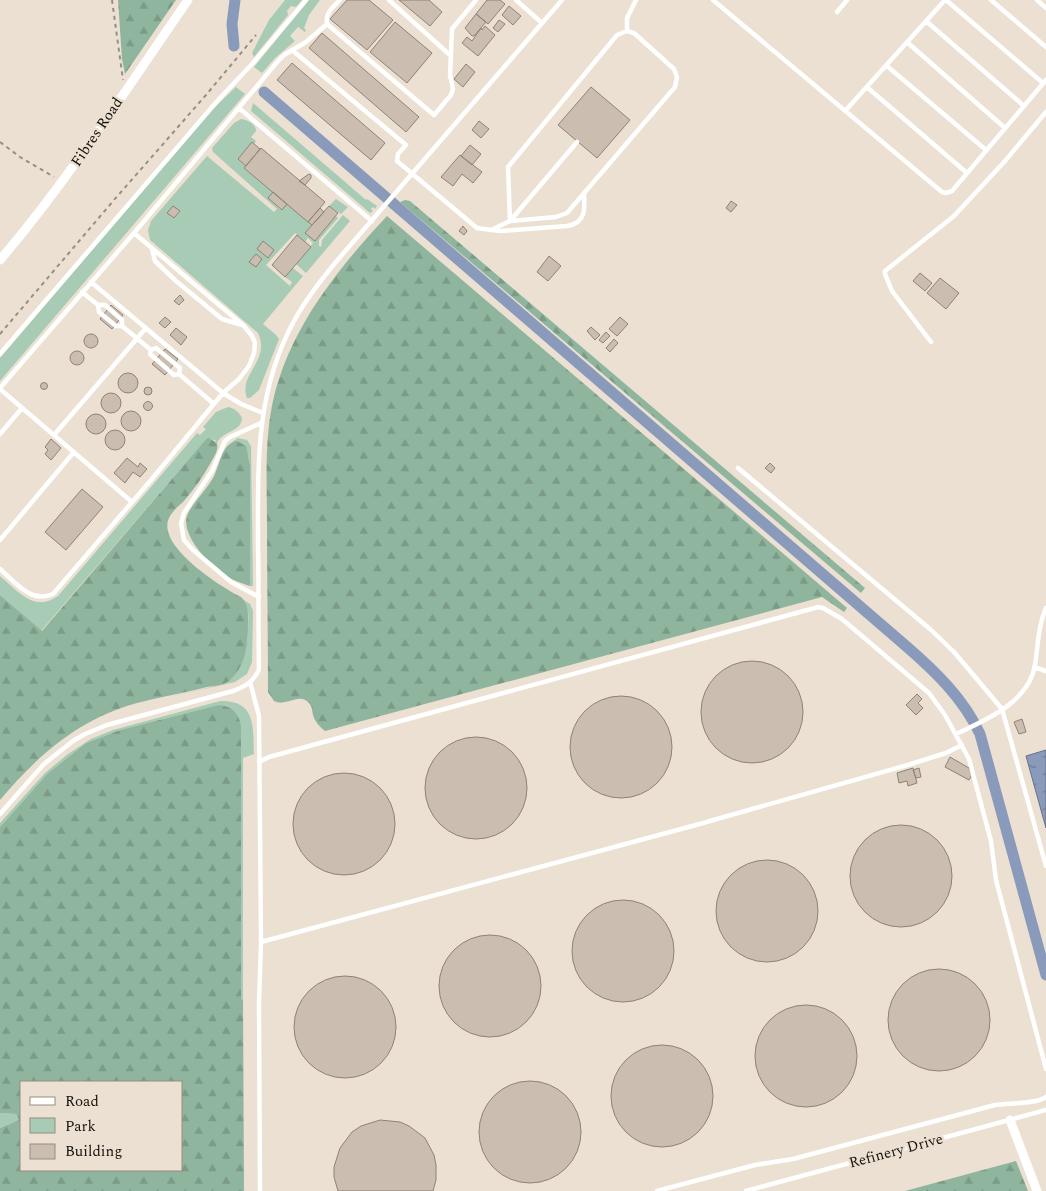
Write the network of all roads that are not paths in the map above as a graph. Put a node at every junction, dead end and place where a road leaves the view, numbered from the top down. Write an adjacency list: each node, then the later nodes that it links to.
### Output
1 (188, 0): 42 (street, Fibres Road)
2 (306, 0): 52 (lane)
3 (340, 0): 18 (lane)
4 (389, 0): 23 (lane)
5 (476, 0): 23 (lane)
6 (516, 0): 17 (lane)
7 (562, 0): 17 (lane)
8 (636, 0): 19 (lane)
9 (713, 0): 29 (lane)
10 (847, 0): 15 (lane)
11 (945, 0): 16 (lane); 25 (lane)
12 (991, 0): 21 (lane)
13 (1037, 0): 14 (lane)
14 (1046, 8)
15 (837, 12)
16 (926, 22): 20 (lane); 27 (lane)
17 (542, 23): 35 (lane)
18 (327, 24): 22 (lane); 23 (lane)
19 (627, 31): 36 (lane); 38 (lane)
20 (908, 43): 24 (lane); 31 (lane)
21 (1046, 47)
22 (292, 50): 28 (lane); 35 (lane)
23 (451, 56)
24 (887, 66): 26 (lane); 33 (lane)
25 (1044, 82): 27 (lane)
26 (868, 88): 29 (lane); 34 (lane)
27 (1024, 106): 31 (lane)
28 (240, 108): 37 (lane); 40 (lane)
29 (845, 112): 34 (lane)
30 (1046, 112): 50 (lane)
31 (1005, 128): 33 (lane)
32 (577, 142): 38 (lane)
33 (986, 150): 34 (lane)
34 (967, 173)
35 (412, 174): 37 (lane); 39 (lane)
36 (584, 193): 38 (lane); 39 (lane)
37 (372, 221): 58 (lane)
38 (510, 221): 39 (lane)
39 (491, 230)
40 (134, 232): 41 (lane); 43 (lane)
41 (152, 247): 47 (lane); 47 (lane)
42 (0, 260)
43 (91, 282): 44 (lane); 48 (lane)
44 (82, 292): 45 (lane); 54 (lane)
45 (98, 305): 46 (lane); 46 (lane)
46 (122, 326): 49 (lane)
47 (244, 326): 55 (lane)
48 (146, 328): 49 (lane); 55 (lane)
49 (137, 338): 51 (lane); 61 (lane)
50 (931, 342)
51 (151, 350): 53 (lane); 53 (lane)
52 (0, 354)
53 (179, 374): 56 (lane)
54 (0, 388): 57 (lane)
55 (223, 393): 56 (lane); 58 (lane)
56 (214, 404): 64 (lane)
57 (22, 408): 60 (lane); 61 (lane)
58 (262, 413): 59 (lane)
59 (261, 424): 67 (lane); 67 (lane)
60 (0, 434)
61 (54, 435): 62 (lane)
62 (74, 452): 64 (lane); 65 (lane)
63 (738, 468): 72 (lane)
64 (132, 502): 66 (lane)
65 (0, 540)
66 (0, 569)
67 (259, 597): 71 (lane)
68 (1046, 608): 69 (lane)
69 (1034, 668): 70 (lane); 72 (lane)
70 (1046, 671)
71 (250, 682): 75 (lane); 76 (lane)
72 (1002, 709): 73 (lane); 77 (lane)
73 (956, 734): 74 (lane); 75 (lane)
74 (962, 745): 78 (lane); 79 (lane)
75 (259, 762): 78 (lane)
76 (0, 814)
77 (1046, 866)
78 (261, 942): 83 (lane)
79 (1046, 1069)
80 (1046, 1096): 84 (lane)
81 (1046, 1110): 82 (lane, Refinery Drive)
82 (1010, 1120): 85 (lane, Refinery Drive); 86 (street)
83 (260, 1191)
84 (657, 1191)
85 (746, 1191)
86 (1037, 1191)

